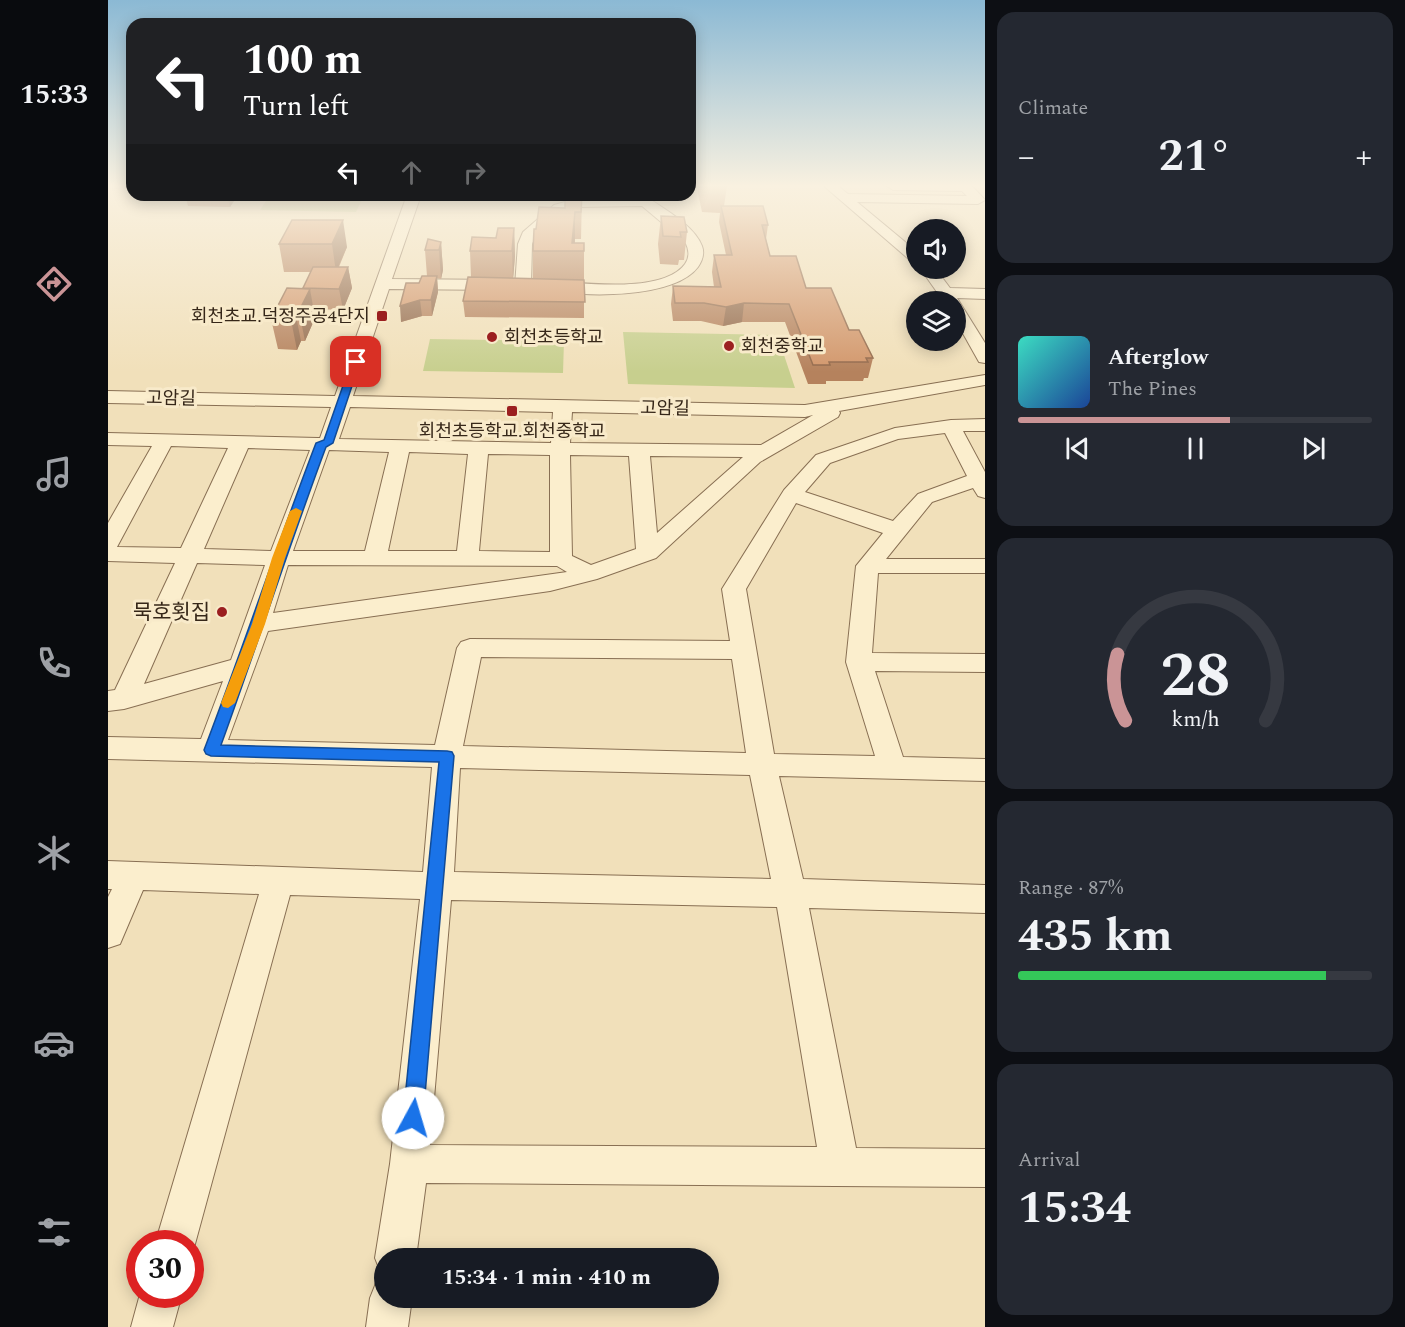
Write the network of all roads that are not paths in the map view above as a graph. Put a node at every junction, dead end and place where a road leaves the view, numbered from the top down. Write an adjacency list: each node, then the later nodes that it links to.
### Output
1 (395, 248): 5 (street)
2 (525, 248): 6 (street)
3 (695, 248): 6 (street)
4 (935, 279): 7 (street)
5 (382, 284): 6 (street); 14 (street)
6 (523, 286)
7 (944, 291)
8 (985, 294): 9 (street)
9 (966, 296)
10 (966, 325): 11 (street)
11 (985, 358)
12 (985, 380): 15 (street, 고암길)
13 (108, 397): 14 (street, 고암길)
14 (342, 402): 16 (street, 고암길); 22 (street)
15 (850, 402): 16 (street, 고암길); 27 (street)
16 (563, 406): 25 (street)
17 (985, 425): 18 (street)
18 (951, 426): 28 (street); 29 (street)
19 (108, 439): 20 (street)
20 (165, 440): 21 (street); 31 (street)
21 (241, 442): 22 (street); 34 (street)
22 (325, 443): 23 (street); 35 (street)
23 (401, 445): 24 (street); 36 (street)
24 (479, 448): 25 (street); 37 (street)
25 (560, 449): 26 (street); 38 (street)
26 (639, 450): 27 (street); 33 (street)
27 (763, 451): 33 (street)
28 (982, 485): 30 (street)
29 (791, 494): 30 (street); 43 (street)
30 (897, 530): 39 (street)
31 (108, 543)
32 (108, 554): 34 (street)
33 (648, 554): 41 (street)
34 (188, 556): 35 (street); 47 (street)
35 (279, 558): 36 (street); 42 (street)
36 (375, 558): 37 (street)
37 (467, 559): 38 (street)
38 (561, 559): 41 (street)
39 (867, 566): 40 (street); 44 (street)
40 (985, 566)
41 (589, 574): 42 (street)
42 (258, 624): 46 (street)
43 (744, 650): 50 (street); 51 (street)
44 (859, 662): 45 (street); 52 (street)
45 (985, 663)
46 (241, 667): 47 (street); 49 (street)
47 (116, 700)
48 (108, 748): 49 (street)
49 (211, 750): 50 (street)
50 (447, 756): 51 (street); 56 (street)
51 (762, 764): 52 (street); 57 (street)
52 (893, 768): 53 (street)
53 (985, 770)
54 (120, 876): 55 (street); 59 (street)
55 (278, 881): 56 (street); 63 (street)
56 (437, 886): 57 (street); 60 (street)
57 (790, 893): 58 (street); 61 (street)
58 (985, 899)
59 (108, 933)
60 (409, 1164): 61 (street); 64 (street)
61 (840, 1166): 62 (street)
62 (985, 1167)
63 (179, 1230)
64 (397, 1248)
65 (157, 1308): 67 (street)
66 (390, 1308): 68 (street)
67 (152, 1327)
68 (387, 1327)

